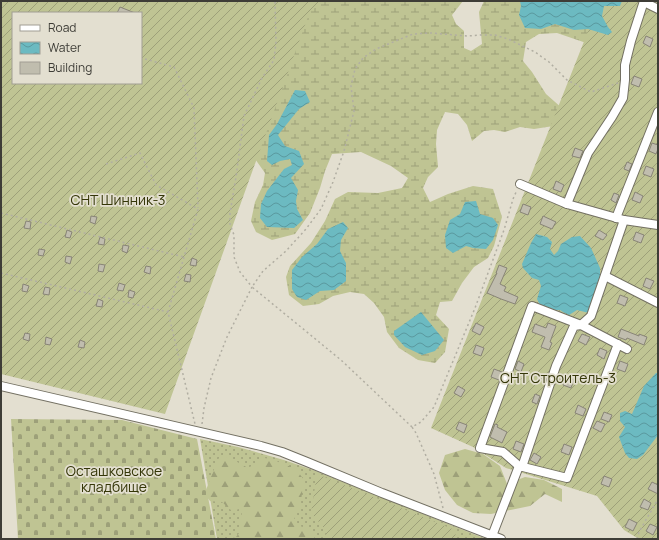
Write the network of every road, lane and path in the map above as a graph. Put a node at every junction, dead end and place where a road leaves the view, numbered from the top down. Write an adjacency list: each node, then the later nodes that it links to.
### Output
1 (275, 1): 17 (path)
2 (644, 2): 3 (street); 5 (street)
3 (658, 9)
4 (145, 59): 10 (path)
5 (625, 80): 9 (street); 17 (path)
6 (658, 112): 12 (street)
7 (106, 164): 10 (path)
8 (520, 184): 9 (street); 24 (path)
9 (567, 204): 12 (street)
10 (198, 209): 14 (path)
11 (1, 213): 14 (path)
12 (620, 219): 13 (street); 16 (street)
13 (658, 224)
14 (184, 257): 19 (path)
15 (1, 273): 19 (path)
16 (605, 276): 18 (street); 20 (street)
17 (252, 287): 24 (path); 25 (path)
18 (658, 303)
19 (168, 312): 25 (path)
20 (582, 325): 21 (street); 26 (street); 26 (street)
21 (618, 344): 22 (street); 26 (street)
22 (627, 349)
23 (1, 386): 25 (street)
24 (412, 427): 28 (path)
25 (199, 433): 28 (street)
26 (521, 466): 29 (street)
27 (658, 499): 31 (path)
28 (445, 517): 29 (street)
29 (492, 536): 30 (street)
30 (501, 539)
31 (637, 539)

